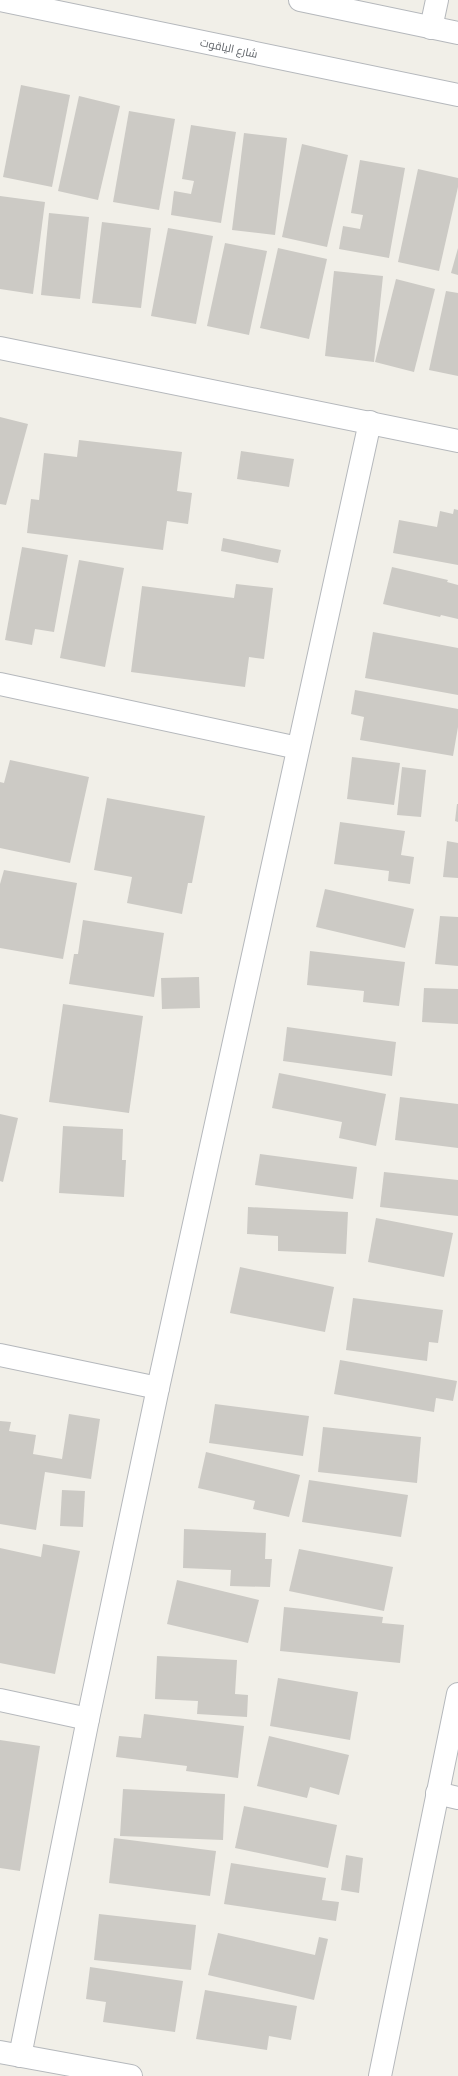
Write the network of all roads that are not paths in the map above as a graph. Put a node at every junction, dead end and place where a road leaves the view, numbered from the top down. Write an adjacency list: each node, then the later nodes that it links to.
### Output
1 (0, 0): 6 (street, شارع الياقوت)
2 (300, 0): 4 (street)
3 (437, 0): 4 (street)
4 (431, 28): 5 (street)
5 (458, 33)
6 (458, 95)
7 (0, 348): 8 (street)
8 (370, 422): 9 (street); 11 (street)
9 (458, 441)
10 (0, 684): 11 (street)
11 (298, 748): 13 (street)
12 (0, 1355): 13 (street)
13 (158, 1388): 16 (street)
14 (458, 1694): 17 (street)
15 (0, 1700): 16 (street)
16 (88, 1719): 18 (street)
17 (448, 1796): 20 (street)
18 (10, 2054): 19 (street)
19 (131, 2076)
20 (380, 2076)

